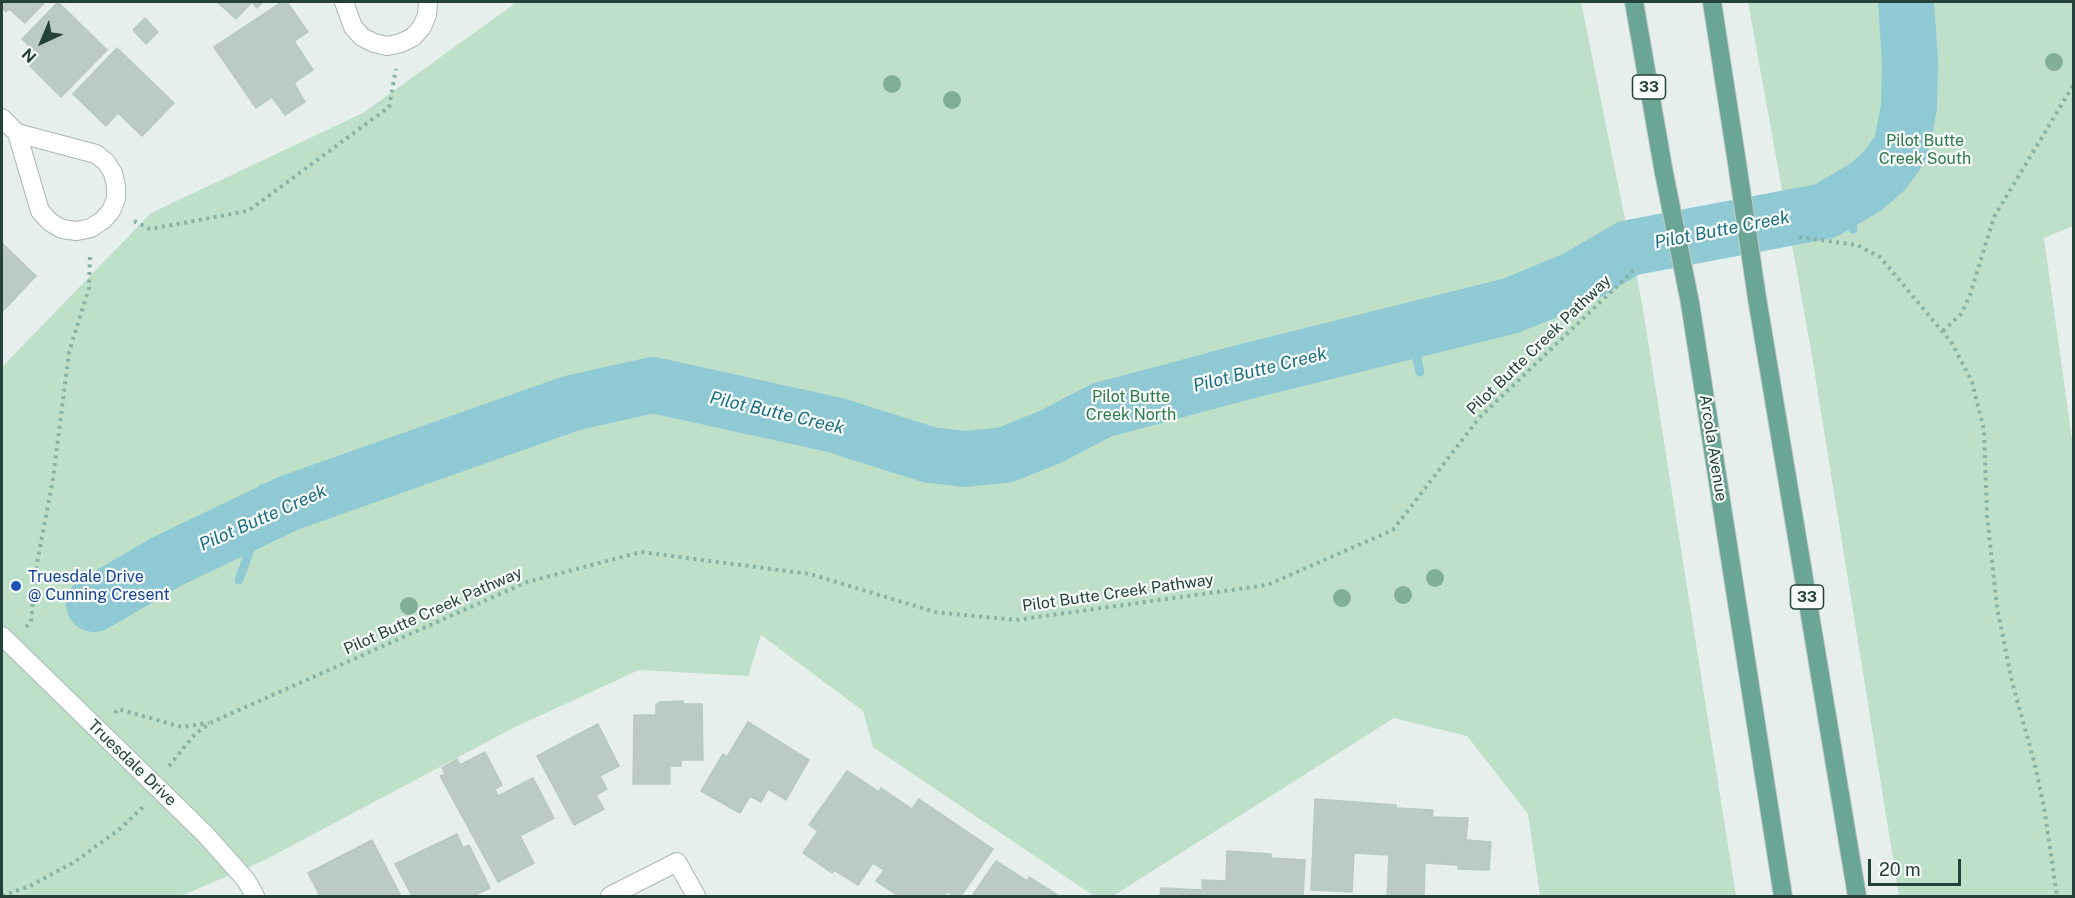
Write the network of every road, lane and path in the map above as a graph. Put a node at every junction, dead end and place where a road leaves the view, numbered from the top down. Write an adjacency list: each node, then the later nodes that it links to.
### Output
1 (344, 2): 5 (street)
2 (428, 2): 5 (street)
3 (1634, 2): 23 (main road, Arcola Avenue / 33, bridge)
4 (1712, 2): 24 (main road, 33, bridge)
5 (401, 43): 9 (path)
6 (2073, 84): 13 (path)
7 (2, 118): 8 (street)
8 (17, 133): 9 (street); 10 (street)
9 (111, 211): 10 (street)
10 (91, 228): 14 (path)
11 (1799, 237): 13 (path)
12 (1637, 267): 15 (path, Pilot Butte Creek Pathway)
13 (1944, 331): 25 (path)
14 (5, 640): 16 (street, Truesdale Drive)
15 (212, 722): 16 (path); 17 (path, Pilot Butte Creek Pathway)
16 (98, 729): 20 (street, Truesdale Drive)
17 (172, 762)
18 (140, 812): 19 (path)
19 (2, 897)
20 (255, 897)
21 (610, 897): 22 (street)
22 (696, 897)
23 (1783, 897)
24 (1857, 897)
25 (2056, 897)

